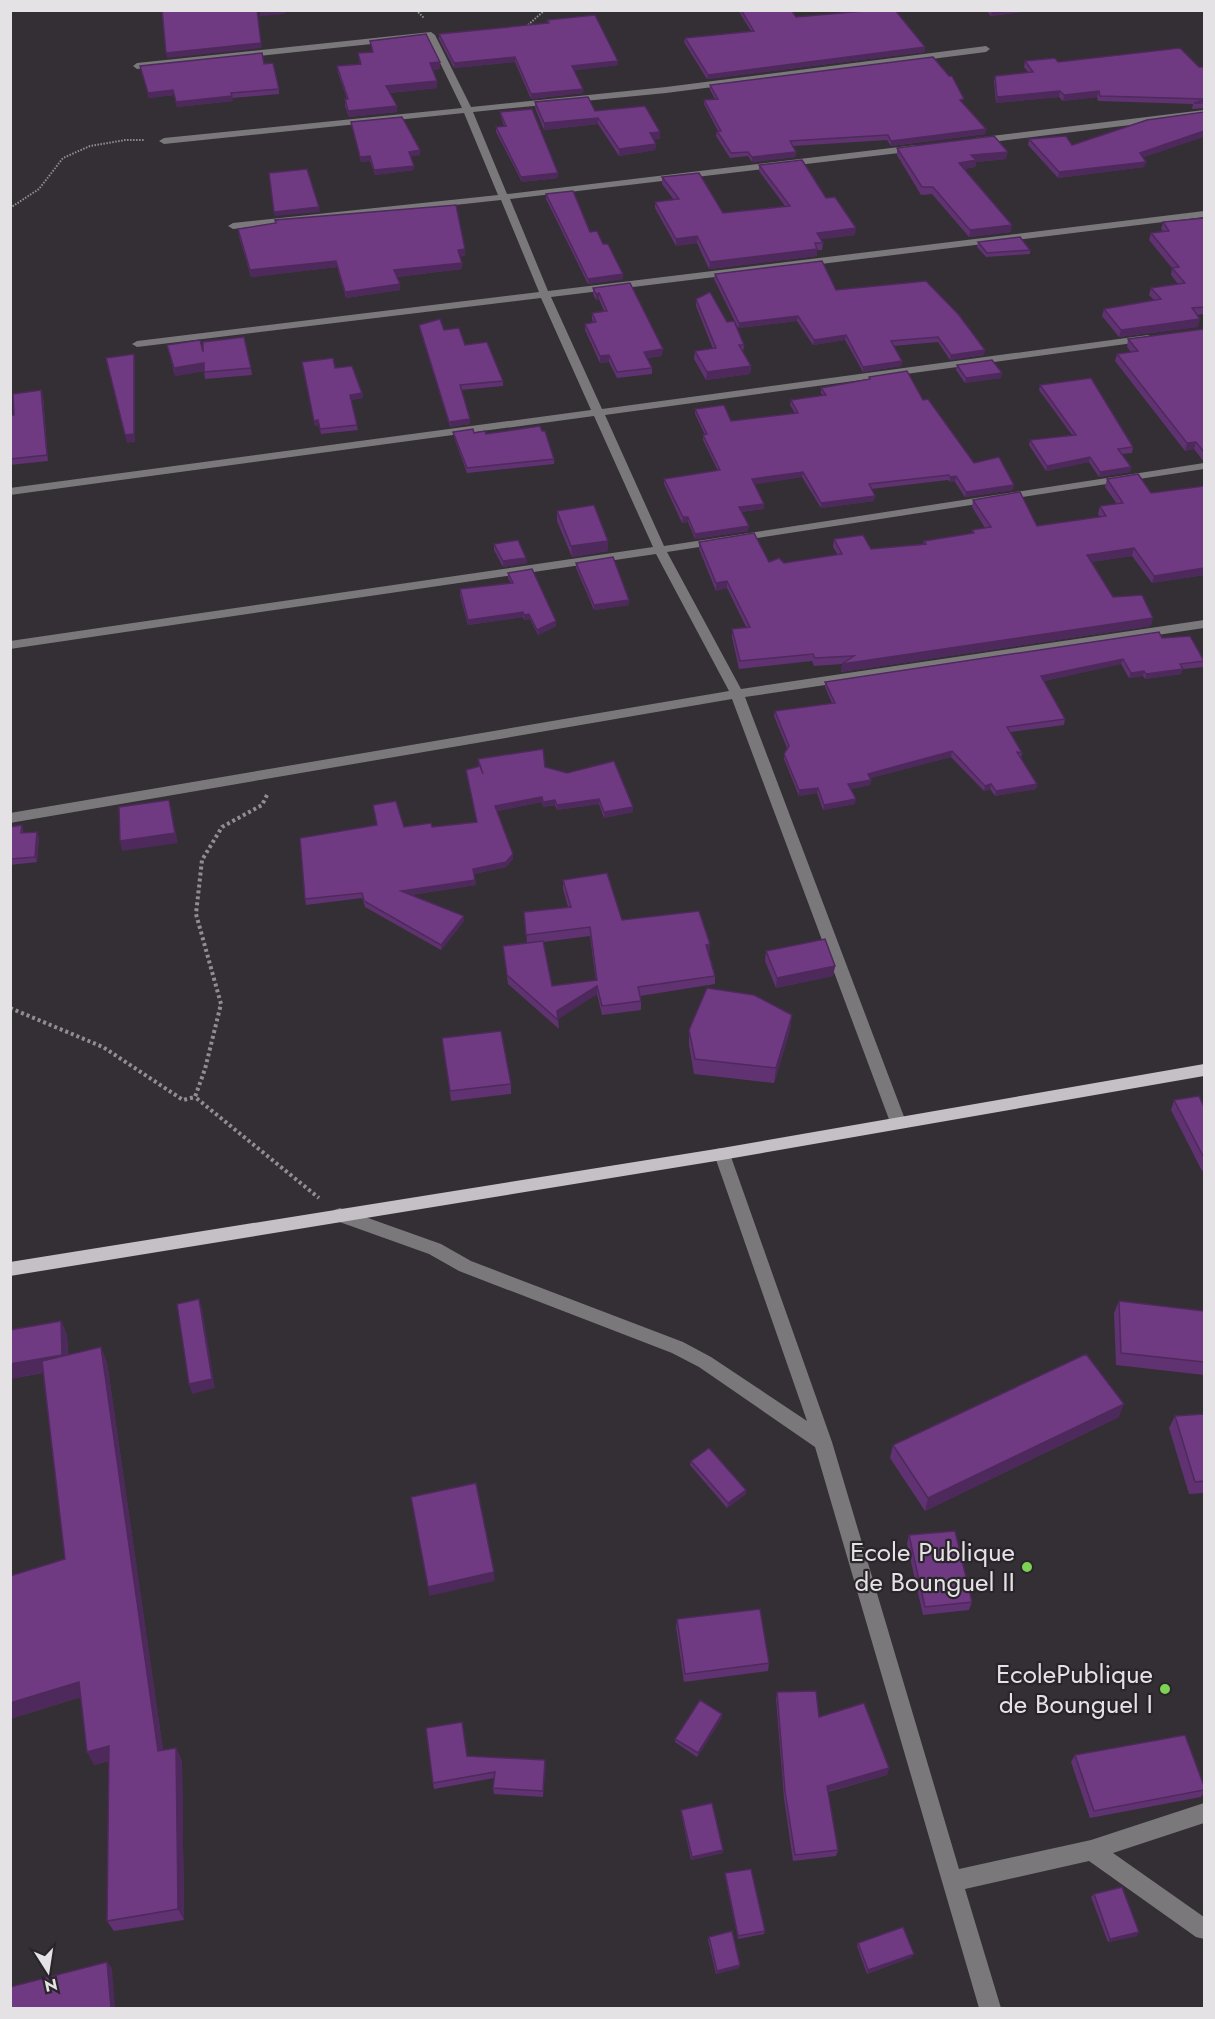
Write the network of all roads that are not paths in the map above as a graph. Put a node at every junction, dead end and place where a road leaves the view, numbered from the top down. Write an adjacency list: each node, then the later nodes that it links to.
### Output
1 (986, 49): 3 (street)
2 (137, 66): 3 (street)
3 (468, 111): 5 (street); 8 (street)
4 (1204, 113): 6 (street)
5 (164, 141)
6 (967, 142)
7 (931, 146): 8 (street)
8 (504, 196): 10 (street); 11 (street)
9 (1204, 214): 11 (street)
10 (233, 225)
11 (544, 295): 13 (street); 14 (street)
12 (1158, 337): 14 (street)
13 (137, 344)
14 (597, 411): 16 (street); 17 (street)
15 (1204, 466): 17 (street)
16 (10, 492)
17 (660, 550): 19 (street); 20 (street)
18 (1204, 624): 20 (street)
19 (10, 645)
20 (737, 694): 21 (street); 23 (street)
21 (10, 818)
22 (1204, 1070): 23 (main road)
23 (898, 1122): 24 (main road)
24 (722, 1154): 25 (main road); 27 (street)
25 (340, 1215): 26 (main road); 27 (street)
26 (10, 1269)
27 (823, 1442): 30 (street)
28 (1204, 1813): 29 (street)
29 (1091, 1851): 30 (street); 31 (street)
30 (953, 1881): 32 (street)
31 (1204, 1929)
32 (990, 2008)

